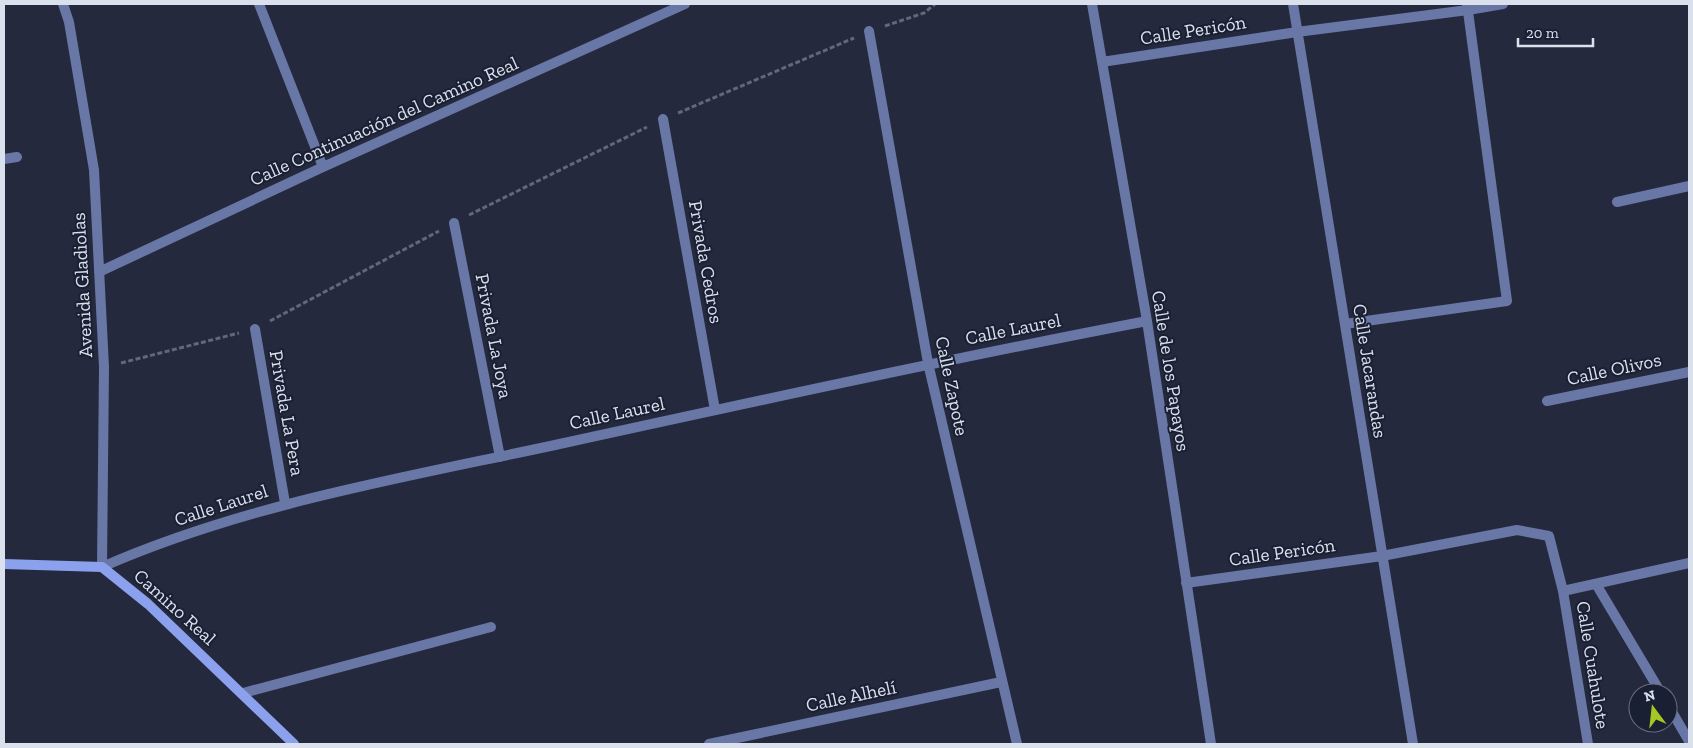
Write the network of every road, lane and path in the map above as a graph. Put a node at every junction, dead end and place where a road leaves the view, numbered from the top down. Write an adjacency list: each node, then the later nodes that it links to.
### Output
1 (63, 4): 19 (street, Avenida Gladiolas)
2 (259, 4): 15 (street)
3 (685, 4): 15 (street, Calle Continuación del Camino Real)
4 (934, 4): 9 (path)
5 (1092, 4): 11 (street, Calle de los Papayos)
6 (1293, 4): 10 (street, Calle Jacarandas)
7 (1503, 4): 8 (street, Calle Pericón)
8 (1468, 7): 10 (street, Calle Pericón); 21 (street)
9 (869, 31): 12 (path); 23 (street, Calle Zapote)
10 (1297, 32): 11 (street, Calle Pericón); 21 (street, Calle Jacarandas)
11 (1102, 62): 20 (street, Calle de los Papayos)
12 (663, 119): 18 (path); 27 (street, Privada Cedros)
13 (17, 157): 14 (street)
14 (4, 159)
15 (323, 167): 19 (street, Calle Continuación del Camino Real)
16 (1689, 186): 17 (street)
17 (1617, 202)
18 (454, 223): 22 (path); 28 (street, Privada La Joya)
19 (99, 272): 24 (street, Avenida Gladiolas)
20 (1146, 320): 23 (street, Calle Laurel); 34 (street, Calle de los Papayos)
21 (1345, 324): 30 (street, Calle Jacarandas)
22 (255, 329): 24 (path); 29 (street, Privada La Pera)
23 (928, 363): 27 (street, Calle Laurel); 38 (street, Calle Zapote)
24 (104, 367): 33 (street, Avenida Gladiolas)
25 (1689, 372): 26 (street, Calle Olivos)
26 (1547, 401)
27 (715, 410): 28 (street, Calle Laurel)
28 (500, 457): 29 (street, Calle Laurel)
29 (285, 503): 33 (street, Calle Laurel)
30 (1382, 556): 34 (street, Calle Pericón); 36 (street, Calle Pericón); 47 (street, Calle Jacarandas)
31 (1689, 563): 35 (street)
32 (4, 564): 33 (street)
33 (102, 567): 40 (street, Camino Real)
34 (1186, 583): 46 (street, Calle de los Papayos)
35 (1596, 584): 36 (street); 39 (street)
36 (1563, 592): 48 (street, Calle Cuahulote)
37 (491, 627): 40 (street)
38 (1001, 682): 44 (street, Calle Alhelí); 45 (street, Calle Zapote)
39 (1655, 683)
40 (243, 693): 43 (street, Camino Real)
41 (1678, 722): 42 (street)
42 (1689, 741)
43 (294, 744)
44 (709, 744)
45 (1018, 744)
46 (1211, 744)
47 (1413, 744)
48 (1588, 744)

